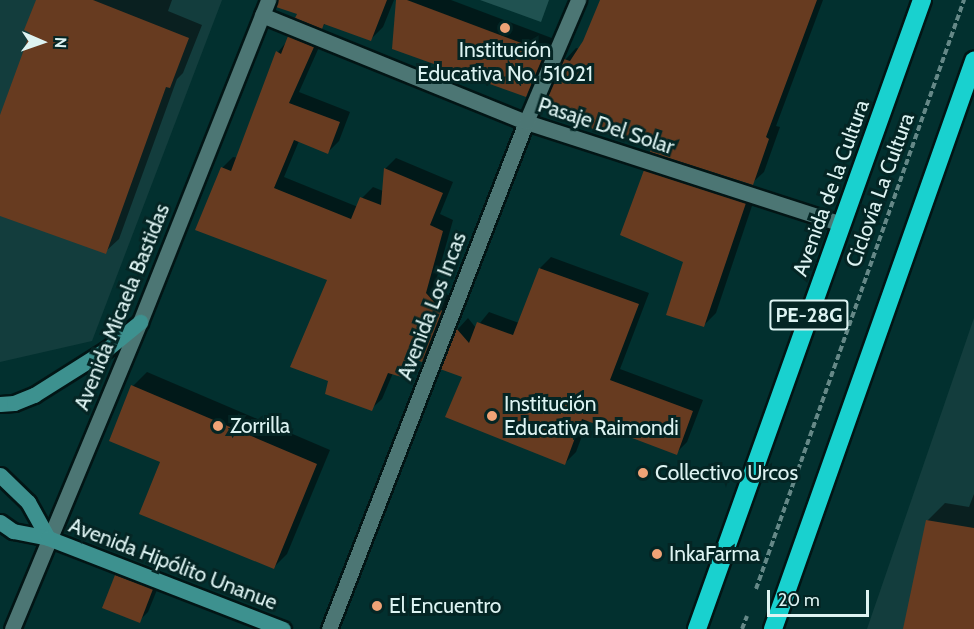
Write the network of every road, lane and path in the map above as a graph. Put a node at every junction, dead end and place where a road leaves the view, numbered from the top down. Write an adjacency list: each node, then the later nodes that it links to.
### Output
1 (268, 0): 5 (street, Avenida Micaela Bastidas)
2 (578, 0): 7 (street, Avenida Los Incas)
3 (922, 0): 8 (highway, Avenida de la Cultura / PE-28G)
4 (964, 0): 14 (path, Ciclovía La Cultura)
5 (262, 15): 7 (street, Pasaje Del Solar); 9 (street, Avenida Micaela Bastidas)
6 (974, 61): 21 (highway, PE-28G)
7 (526, 122): 8 (street, Pasaje Del Solar); 18 (street, Avenida Los Incas)
8 (842, 224): 19 (highway, Avenida de la Cultura / PE-28G)
9 (140, 322): 10 (street); 13 (street, Avenida Micaela Bastidas)
10 (0, 404)
11 (0, 475): 13 (street, Avenida Hipólito Unanue)
12 (0, 522): 13 (street, Avenida Hipólito Unanue)
13 (48, 538): 16 (street, Avenida Micaela Bastidas); 17 (street, Avenida Hipólito Unanue)
14 (754, 596)
15 (750, 607): 20 (path)
16 (12, 629)
17 (283, 629)
18 (329, 629)
19 (697, 629)
20 (742, 629)
21 (773, 629)

